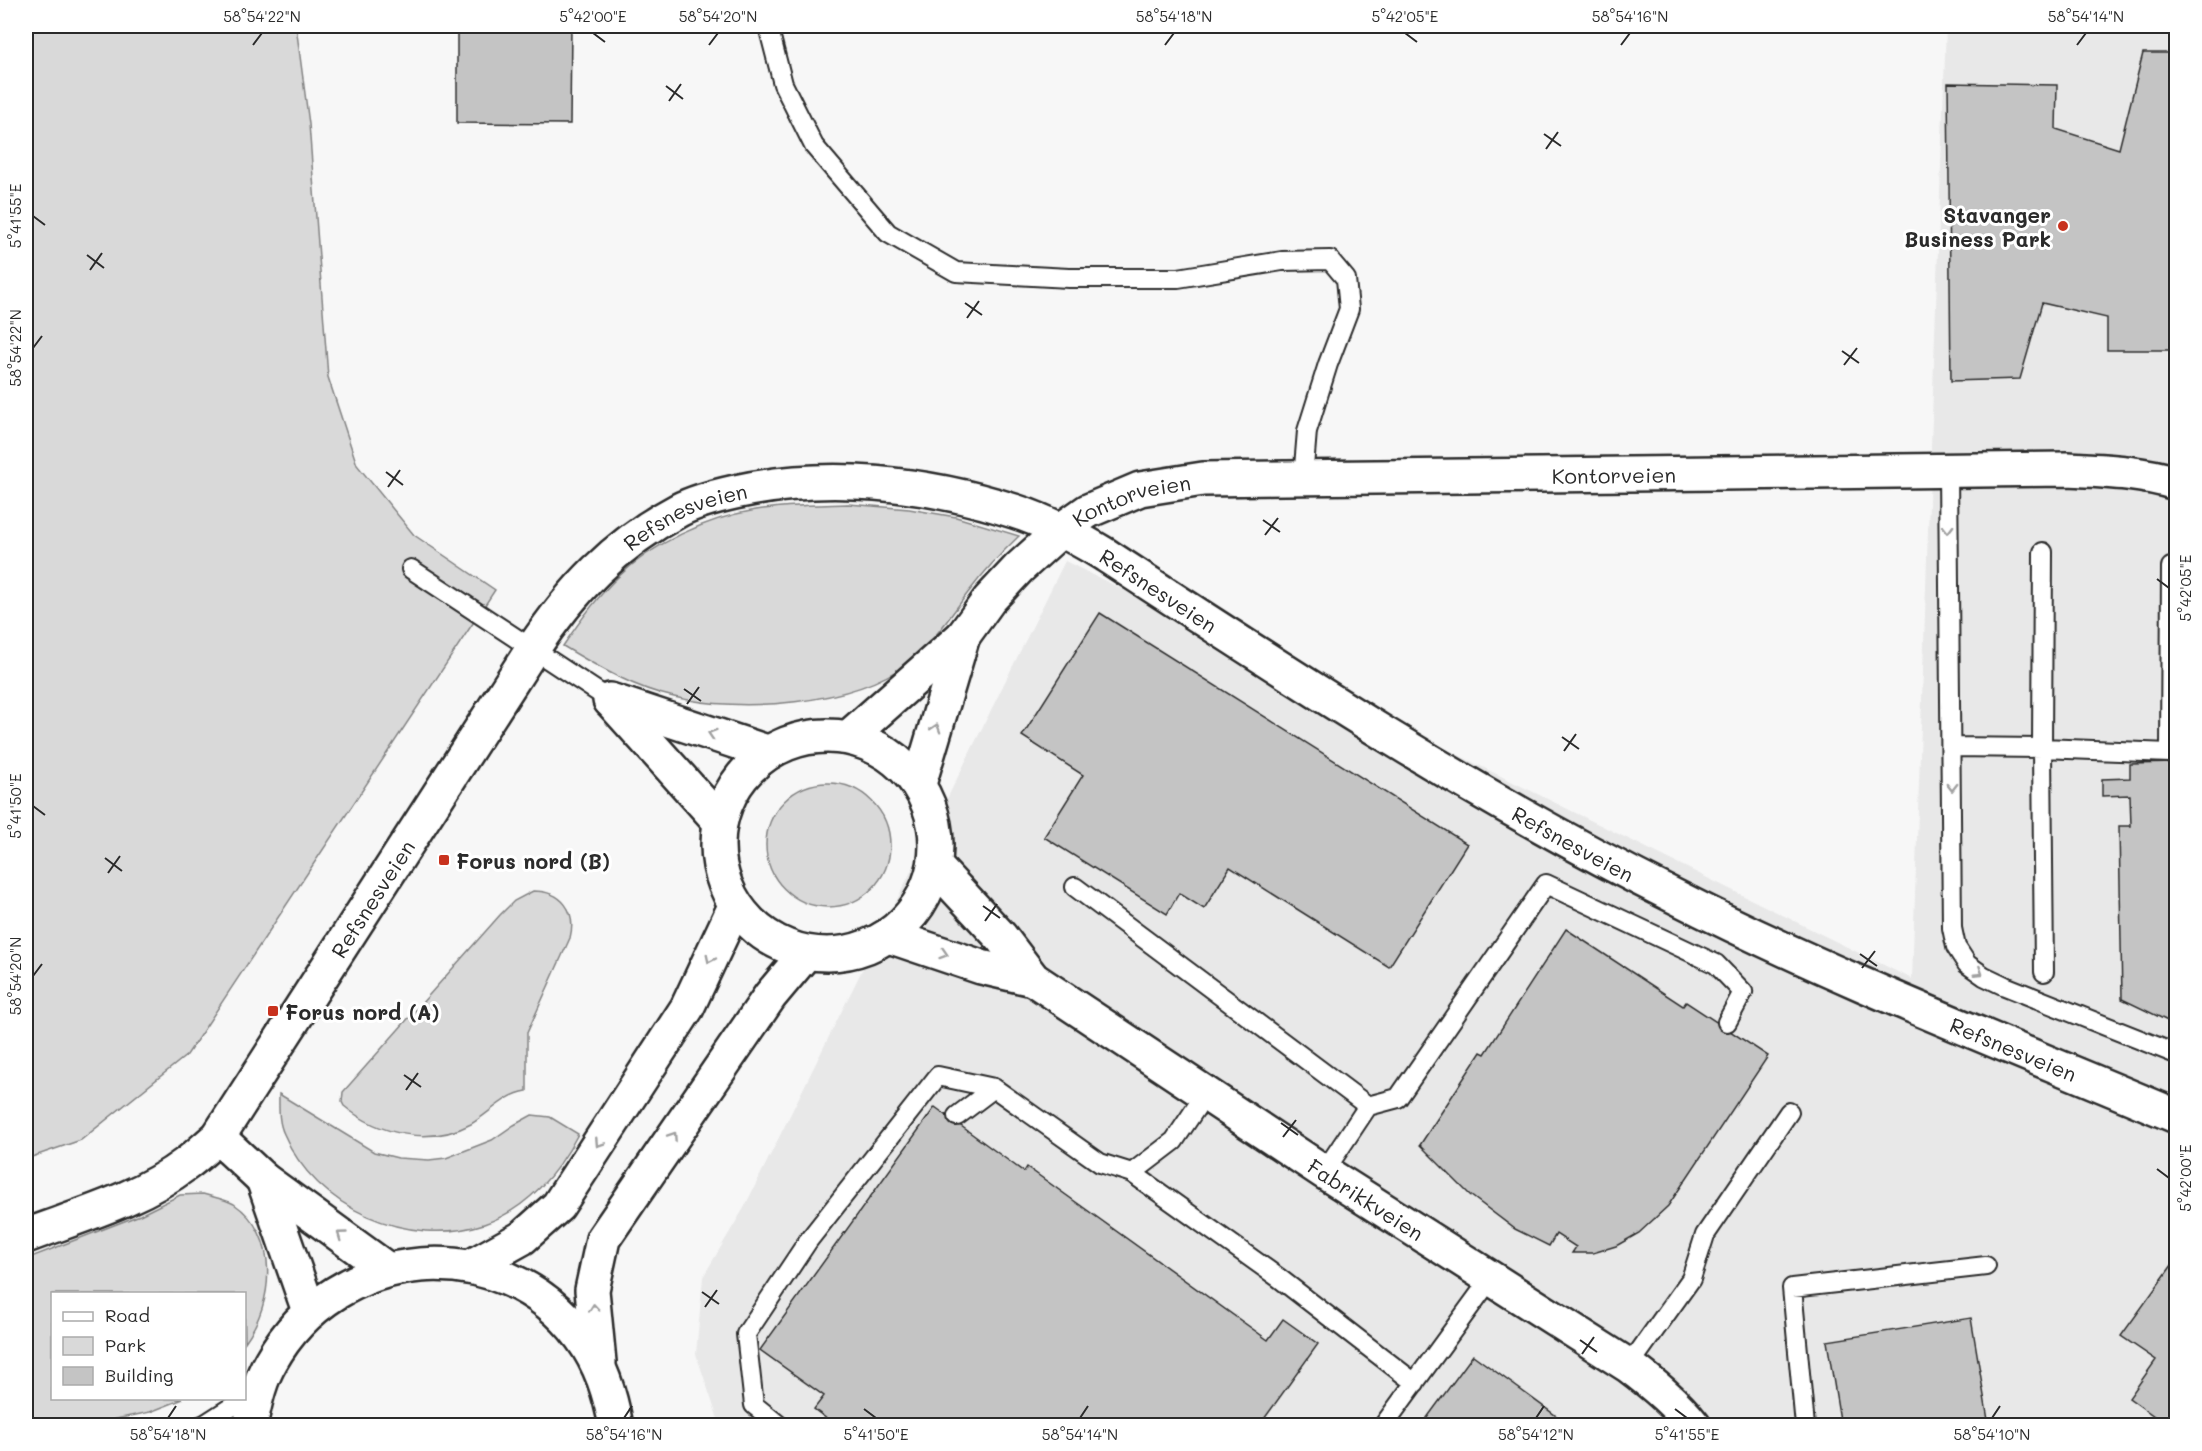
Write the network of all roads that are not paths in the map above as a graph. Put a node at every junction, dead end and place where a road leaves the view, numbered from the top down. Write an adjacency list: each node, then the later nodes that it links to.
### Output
1 (768, 26): 3 (lane)
2 (1948, 470): 3 (street, Kontorveien); 4 (street, Kontorveien); 13 (lane, one-way to 13)
3 (1303, 479): 5 (street, Kontorveien)
4 (2176, 483)
5 (1061, 530): 9 (street, Kontorveien); 10 (street, Refsnesveien); 32 (street, Refsnesveien)
6 (2043, 552): 14 (lane)
7 (2171, 567): 14 (lane)
8 (411, 569): 10 (lane)
9 (963, 636): 12 (street); 16 (street, one-way to 9)
10 (532, 650): 11 (lane); 33 (street, Refsnesveien)
11 (610, 700): 15 (street, one-way to 11); 17 (street)
12 (850, 736): 15 (street); 16 (street)
13 (1951, 747): 14 (lane); 26 (lane, one-way to 26)
14 (2042, 748): 23 (lane)
15 (767, 752): 17 (street)
16 (919, 784): 18 (street)
17 (720, 822): 20 (street)
18 (935, 866): 21 (street); 24 (street, Fabrikkveien)
19 (1075, 887): 29 (lane)
20 (735, 906): 22 (street); 39 (street, one-way to 39)
21 (889, 936): 22 (street); 24 (street, Fabrikkveien, one-way to 24)
22 (806, 953): 43 (street, one-way to 22)
23 (2044, 972)
24 (1033, 979): 28 (street, Fabrikkveien)
25 (1727, 1022): 29 (lane)
26 (2176, 1054)
27 (994, 1088): 31 (lane); 35 (lane); 52 (lane)
28 (1206, 1093): 34 (street, Fabrikkveien); 35 (lane)
29 (1368, 1106): 34 (lane)
30 (1789, 1112): 44 (lane)
31 (957, 1116)
32 (2176, 1116)
33 (218, 1137): 36 (street); 37 (street, Refsnesveien)
34 (1324, 1172): 41 (street, Fabrikkveien)
35 (1132, 1173): 45 (lane)
36 (263, 1179): 40 (street, one-way to 36); 42 (street)
37 (26, 1236)
38 (1986, 1266): 55 (lane)
39 (470, 1267): 40 (street); 43 (street)
40 (388, 1270): 42 (street)
41 (1491, 1278): 44 (street, Fabrikkveien); 45 (lane)
42 (309, 1311): 46 (street)
43 (599, 1366): 51 (street)
44 (1629, 1366): 54 (street, Fabrikkveien)
45 (1414, 1383): 53 (lane)
46 (258, 1390): 47 (lane); 50 (street)
47 (246, 1398)
48 (242, 1400): 49 (lane)
49 (200, 1425)
50 (250, 1425)
51 (616, 1425)
52 (780, 1425)
53 (1383, 1425)
54 (1694, 1425)
55 (1805, 1425)

